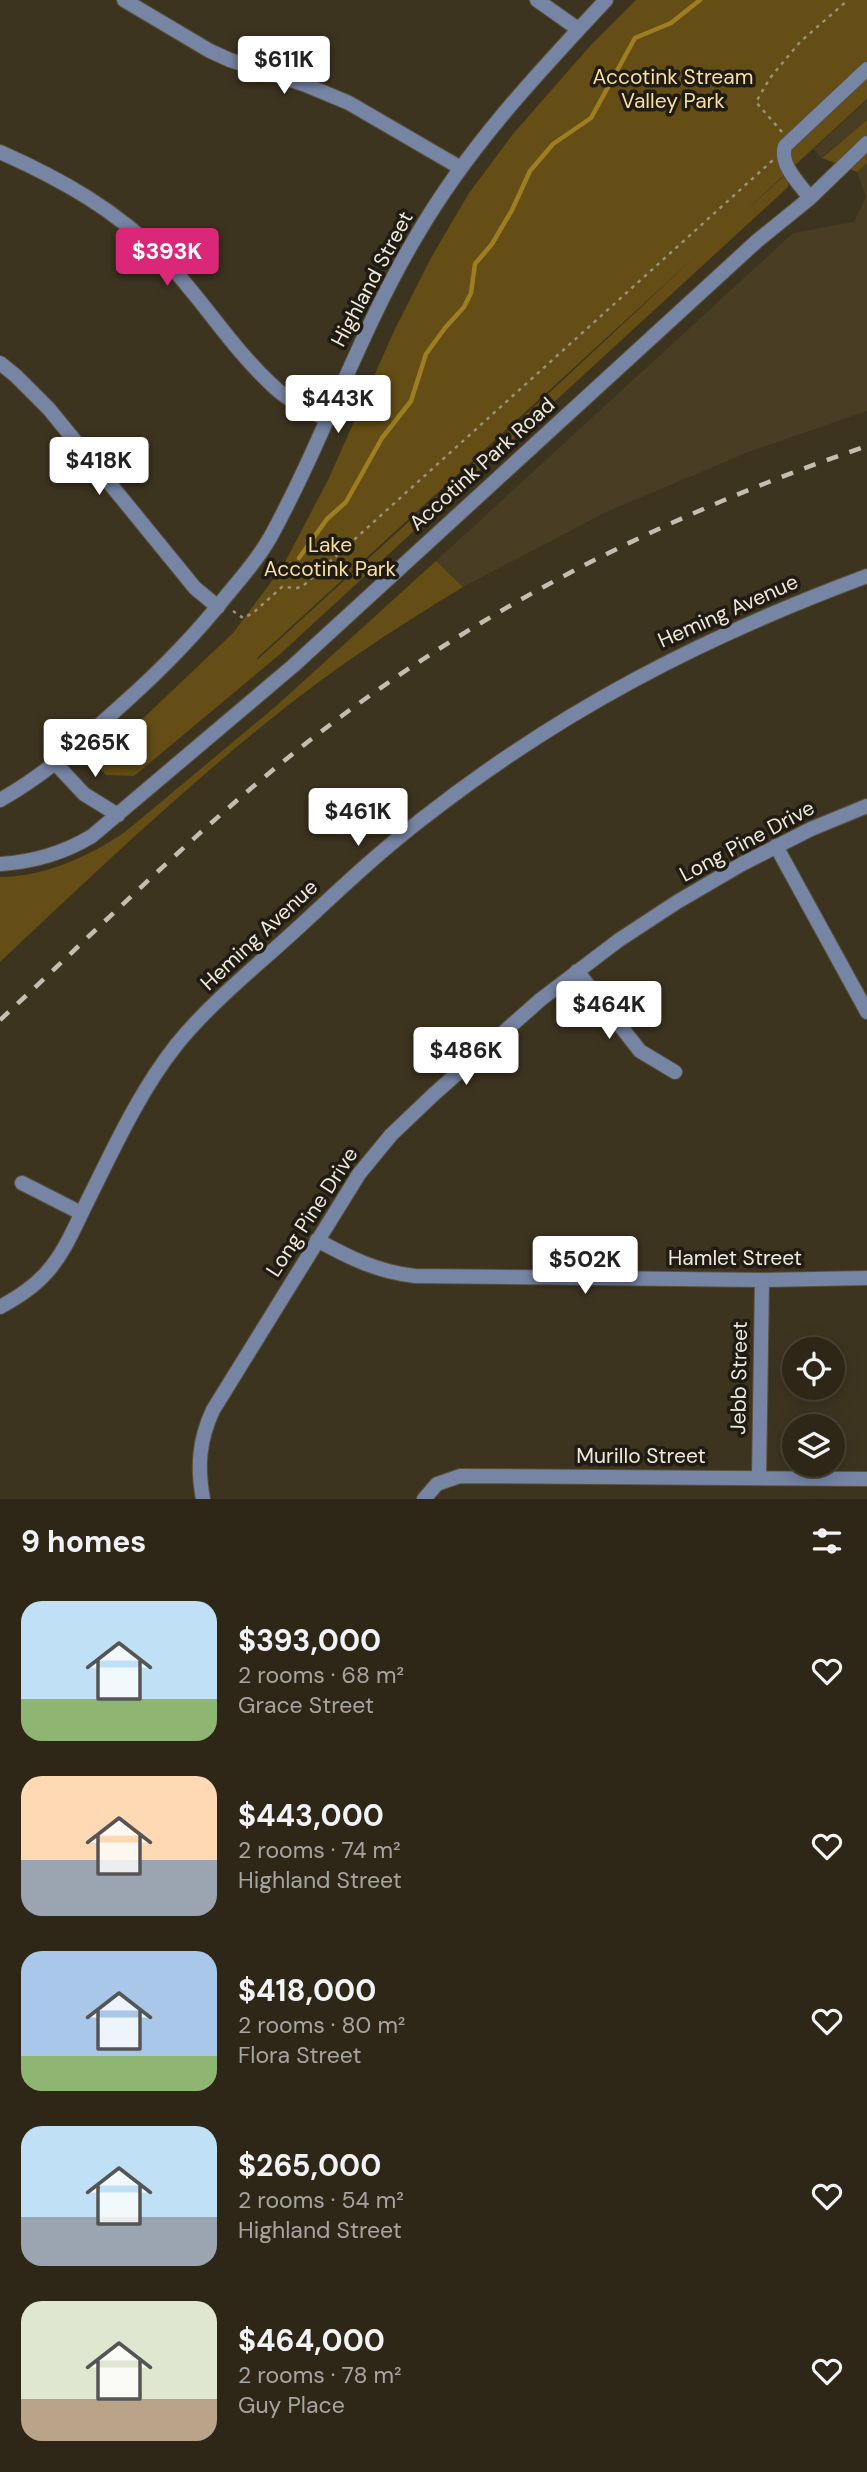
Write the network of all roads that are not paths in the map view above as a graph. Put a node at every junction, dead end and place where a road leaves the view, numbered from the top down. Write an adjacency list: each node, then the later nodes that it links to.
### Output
1 (124, 0): 8 (street)
2 (537, 0): 4 (street)
3 (606, 0): 4 (street, Highland Street)
4 (578, 29): 8 (street, Highland Street)
5 (867, 69): 9 (street)
6 (867, 143): 9 (street, Accotink Park Road)
7 (0, 152): 11 (street)
8 (459, 167): 11 (street, Highland Street)
9 (810, 198): 17 (street, Accotink Park Road)
10 (0, 363): 13 (street)
11 (326, 419): 13 (street, Highland Street)
12 (867, 576): 24 (street, Heming Avenue)
13 (220, 604): 14 (street, Highland Street)
14 (56, 764): 15 (street, Highland Street); 17 (street)
15 (0, 800)
16 (867, 806): 18 (street, Long Pine Drive)
17 (118, 814): 19 (street, Accotink Park Road)
18 (776, 846): 20 (street, Long Pine Drive); 21 (street)
19 (0, 864)
20 (578, 971): 22 (street); 25 (street, Long Pine Drive)
21 (867, 1012)
22 (675, 1072)
23 (22, 1183): 24 (street)
24 (81, 1213): 28 (street, Heming Avenue)
25 (317, 1240): 27 (street, Hamlet Street); 31 (street, Long Pine Drive)
26 (867, 1278): 27 (street, Hamlet Street)
27 (762, 1280): 29 (street, Jebb Street)
28 (0, 1307)
29 (759, 1478): 30 (street, Murillo Street); 32 (street, Murillo Street)
30 (867, 1479)
31 (203, 1499)
32 (424, 1499)

